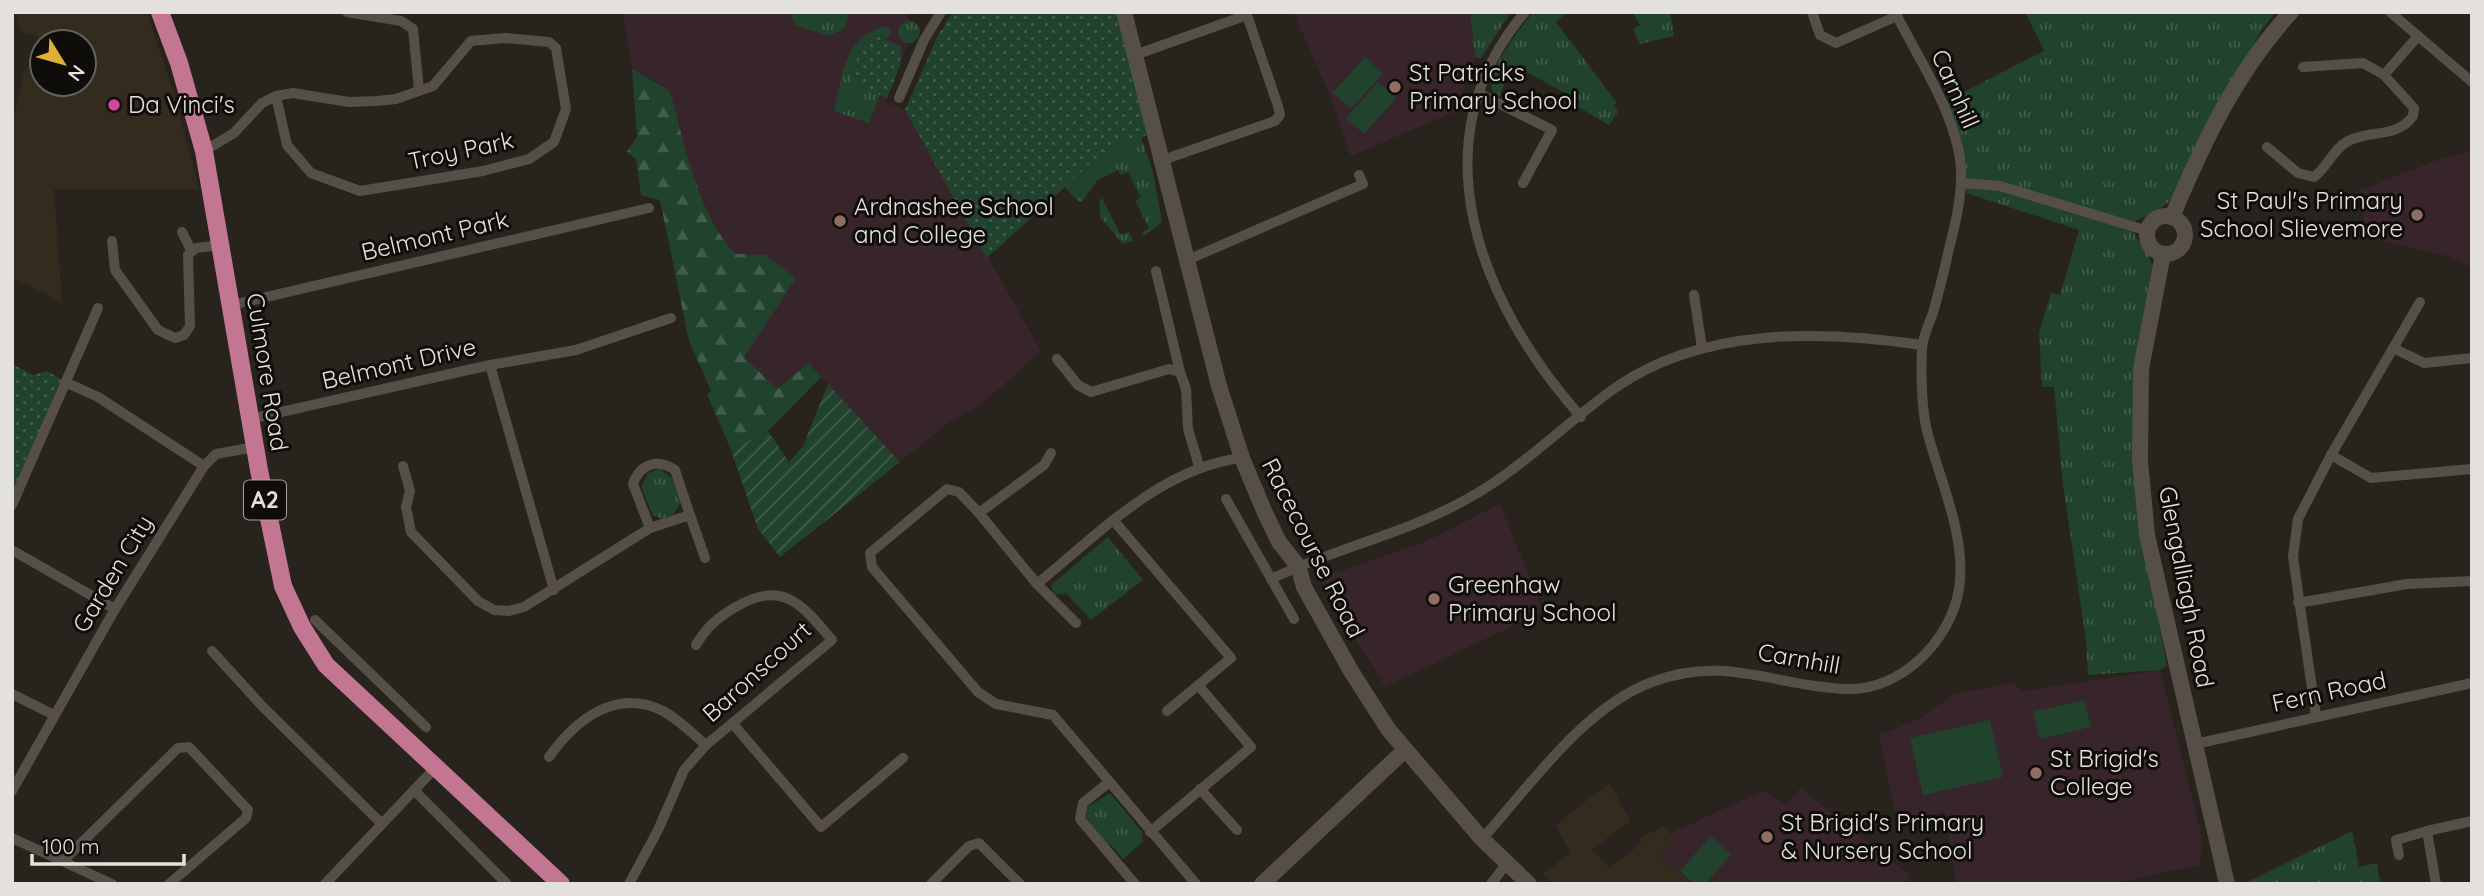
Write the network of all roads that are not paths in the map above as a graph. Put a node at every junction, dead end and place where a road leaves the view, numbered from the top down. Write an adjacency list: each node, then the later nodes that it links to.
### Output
1 (160, 12): 20 (highway, Culmore Road / A2)
2 (347, 12): 15 (street)
3 (941, 12): 18 (street)
4 (1124, 12): 11 (main road, Racecourse Road)
5 (1525, 12): 16 (street)
6 (1812, 12): 9 (street, Carnhill)
7 (2291, 12): 26 (main road)
8 (2390, 12): 10 (street)
9 (1896, 14): 24 (street, Carnhill)
10 (2418, 36): 13 (street); 14 (street)
11 (1135, 55): 21 (main road, Racecourse Road); 21 (street)
12 (2302, 67): 13 (street)
13 (2384, 75): 19 (street)
14 (2472, 82)
15 (419, 90): 17 (street, Troy Park); 17 (street, Troy Park)
16 (1480, 94): 23 (street); 48 (street)
17 (276, 96): 20 (street)
18 (899, 98)
19 (2267, 147)
20 (204, 151): 30 (highway, Culmore Road / A2)
21 (1160, 161): 33 (main road, Racecourse Road)
22 (1359, 175): 33 (street)
23 (1523, 183)
24 (1961, 183): 27 (street); 40 (street, Carnhill)
25 (649, 208): 37 (street, Belmont Park)
26 (2172, 217): 27 (main road); 32 (main road)
27 (2148, 231): 32 (main road)
28 (182, 232): 31 (street)
29 (112, 241): 31 (street)
30 (221, 245): 31 (street); 37 (highway, Culmore Road / A2)
31 (191, 250)
32 (2163, 254): 88 (main road, Glengalliagh Road)
33 (1186, 260): 53 (main road, Racecourse Road)
34 (1156, 271): 46 (street)
35 (1694, 295): 41 (street)
36 (2420, 302): 42 (street)
37 (232, 305): 49 (highway, Culmore Road / A2)
38 (98, 308): 47 (street)
39 (671, 318): 45 (street, Belmont Drive)
40 (1922, 345): 41 (street); 104 (street, Carnhill)
41 (1702, 348): 48 (street)
42 (2393, 348): 43 (street); 52 (street)
43 (2472, 358)
44 (1057, 359): 46 (street)
45 (490, 365): 49 (street, Belmont Drive); 70 (street)
46 (1180, 372): 56 (street)
47 (65, 382): 54 (street); 59 (street)
48 (1581, 417): 66 (street)
49 (250, 419): 50 (highway, Culmore Road / A2)
50 (255, 447): 54 (street); 82 (highway, Culmore Road / A2)
51 (1051, 453): 60 (street)
52 (2330, 455): 57 (street); 71 (street)
53 (1242, 458): 56 (street); 66 (main road, Racecourse Road)
54 (204, 466): 72 (street, Garden City)
55 (403, 466): 70 (street)
56 (1199, 466): 62 (street)
57 (2472, 469)
58 (1226, 499): 67 (street)
59 (12, 505)
60 (979, 513): 69 (street); 94 (street)
61 (690, 515): 63 (street); 63 (street); 65 (street)
62 (1114, 521): 69 (street); 80 (street)
63 (650, 528): 70 (street)
64 (12, 550): 72 (street)
65 (705, 558)
66 (1298, 566): 67 (street); 90 (main road, Racecourse Road)
67 (1271, 579): 73 (street)
68 (2472, 581): 71 (street)
69 (1037, 584): 75 (street)
70 (554, 590)
71 (2298, 603): 85 (street)
72 (115, 609): 84 (street, Garden City)
73 (1294, 619)
74 (315, 620): 78 (street)
75 (1076, 623)
76 (696, 645): 86 (street, Baronscourt)
77 (212, 651): 99 (street)
78 (382, 683): 82 (street); 87 (street)
79 (2472, 683): 85 (street, Fern Road)
80 (1198, 685): 83 (street); 96 (street)
81 (12, 694): 84 (street)
82 (364, 702): 93 (highway, Culmore Road / A2)
83 (1167, 710)
84 (54, 715): 97 (street, Garden City)
85 (2316, 716): 88 (street, Fern Road)
86 (733, 724): 89 (street, Baronscourt); 92 (street)
87 (426, 727)
88 (2195, 744): 121 (main road, Glengalliagh Road)
89 (706, 745): 91 (street); 113 (street, Baronscourt)
90 (1405, 750): 104 (main road, Racecourse Road); 118 (main road)
91 (549, 757)
92 (904, 758)
93 (436, 767): 95 (street); 112 (highway, Culmore Road / A2)
94 (1108, 783): 102 (street); 116 (street)
95 (414, 789): 99 (street); 108 (street)
96 (1200, 789): 100 (street); 102 (street)
97 (12, 791)
98 (2472, 821): 101 (street)
99 (381, 823): 111 (street)
100 (1237, 830)
101 (2427, 831): 105 (street); 122 (street)
102 (1150, 832): 117 (street)
103 (12, 838): 106 (street)
104 (1482, 839): 107 (main road, Racecourse Road)
105 (2399, 855)
106 (64, 861): 109 (street); 110 (street)
107 (1507, 863): 119 (street); 120 (main road, Racecourse Road)
108 (506, 883)
109 (111, 884)
110 (169, 884)
111 (325, 884)
112 (561, 884)
113 (629, 884)
114 (930, 884): 115 (street)
115 (1020, 884)
116 (1135, 884)
117 (1196, 884)
118 (1262, 884)
119 (1491, 884)
120 (1529, 884)
121 (2227, 884)
122 (2436, 884)

